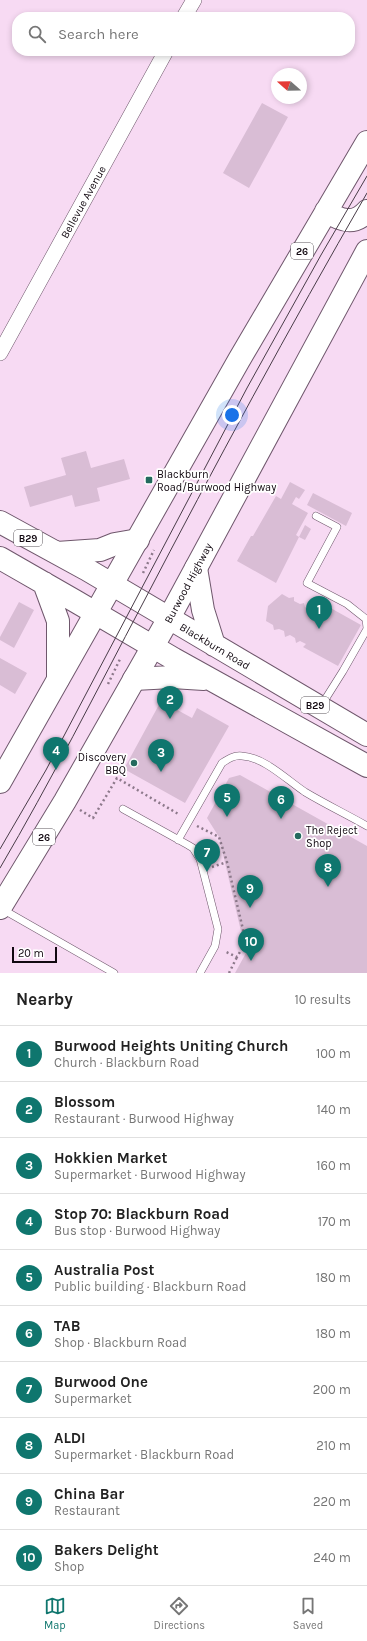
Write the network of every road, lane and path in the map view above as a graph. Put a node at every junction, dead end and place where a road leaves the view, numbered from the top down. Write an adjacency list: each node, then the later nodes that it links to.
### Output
1 (194, 0): 2 (street)
2 (187, 12)
3 (163, 56): 8 (street, Bellevue Avenue)
4 (367, 142): 5 (main road, 26)
5 (326, 211): 6 (main road); 11 (main road, 26)
6 (367, 211)
7 (367, 251): 14 (main road, Burwood Highway / 26)
8 (0, 353)
9 (316, 516): 20 (lane)
10 (0, 522): 12 (main road, Blackburn Road / B29)
11 (147, 543): 12 (main road); 15 (path); 17 (main road, 26)
12 (57, 553): 17 (main road, Blackburn Road / B29)
13 (0, 558): 16 (main road, B29)
14 (196, 568): 19 (main road, Burwood Highway / 26); 21 (main road)
15 (142, 573)
16 (44, 583): 18 (main road, B29); 25 (main road)
17 (112, 585): 18 (main road, 26); 19 (main road, Blackburn Road / B29)
18 (96, 613): 22 (main road, B29); 25 (main road, 26)
19 (169, 618): 21 (main road, Blackburn Road / B29); 22 (main road, Burwood Highway / 26)
20 (367, 628): 28 (lane)
21 (214, 645): 28 (main road, Blackburn Road / B29)
22 (153, 646): 24 (main road, B29); 26 (main road, Burwood Highway / 26)
23 (121, 657): 27 (path)
24 (209, 678): 26 (main road); 30 (main road, B29)
25 (58, 679): 31 (main road, 26)
26 (134, 680): 38 (main road, Burwood Highway / 26)
27 (108, 684)
28 (320, 708): 29 (main road, Blackburn Road / B29)
29 (367, 735)
30 (367, 766)
31 (0, 782)
32 (123, 809): 35 (lane)
33 (367, 826): 35 (lane)
34 (219, 837): 36 (path)
35 (178, 840): 37 (lane)
36 (227, 862): 37 (path); 40 (path)
37 (203, 870): 39 (lane)
38 (0, 908): 41 (lane)
39 (215, 946): 40 (path); 42 (lane)
40 (237, 957): 43 (path)
41 (114, 973)
42 (200, 973)
43 (229, 973)

